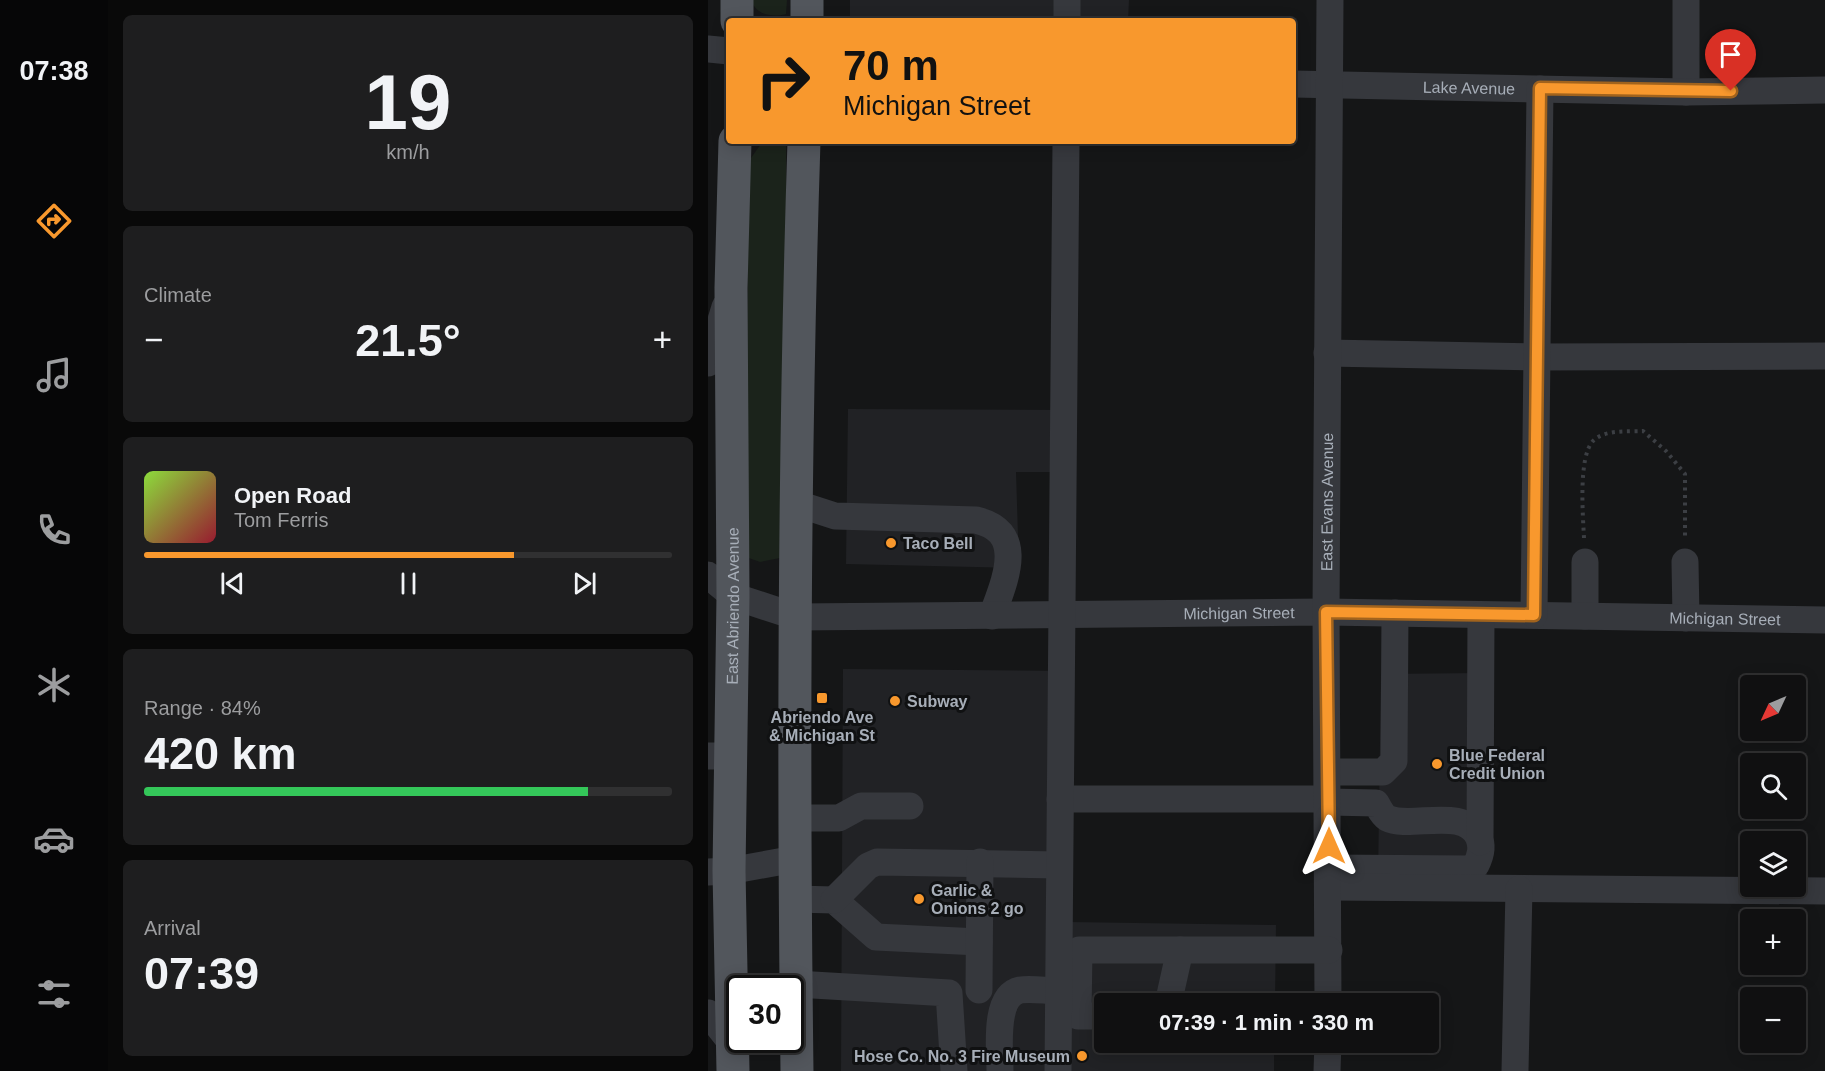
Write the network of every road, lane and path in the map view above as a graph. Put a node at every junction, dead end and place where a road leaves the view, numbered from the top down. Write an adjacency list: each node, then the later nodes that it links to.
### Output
1 (737, 0): 6 (main road)
2 (807, 0): 7 (main road)
3 (1067, 0): 8 (street)
4 (1330, 0): 12 (street, East Evans Avenue)
5 (1686, 0): 15 (street)
6 (737, 18)
7 (807, 18)
8 (1067, 18)
9 (708, 49): 10 (street)
10 (726, 51)
11 (1296, 84): 12 (street, Lake Avenue)
12 (1328, 84): 13 (street, Lake Avenue); 20 (street, East Evans Avenue)
13 (1540, 88): 15 (street, Lake Avenue); 22 (street)
14 (1825, 90): 15 (street, Lake Avenue)
15 (1686, 92)
16 (735, 144): 19 (main road, East Abriendo Avenue)
17 (804, 144): 24 (main road)
18 (1066, 144): 34 (street)
19 (730, 288): 23 (street); 28 (main road, East Abriendo Avenue)
20 (1327, 353): 22 (street); 29 (street, East Evans Avenue)
21 (1825, 356): 22 (street)
22 (1535, 357): 32 (street)
23 (708, 363)
24 (798, 504): 33 (street); 36 (main road)
25 (1585, 562): 26 (path); 35 (street)
26 (1685, 562): 37 (street)
27 (708, 575): 28 (street)
28 (734, 596): 36 (street, Michigan Street); 39 (main road, East Abriendo Avenue)
29 (1326, 612): 30 (street, Michigan Street); 34 (street, Michigan Street); 40 (street, East Evans Avenue)
30 (1395, 613): 31 (street, Michigan Street); 40 (street)
31 (1481, 615): 32 (street, Michigan Street); 45 (street)
32 (1534, 615): 35 (street, Michigan Street)
33 (992, 616): 34 (street, Michigan Street); 36 (street, Michigan Street)
34 (1061, 616): 41 (street)
35 (1585, 616): 37 (street, Michigan Street)
36 (797, 617): 44 (main road)
37 (1686, 618): 38 (street, Michigan Street)
38 (1825, 620)
39 (720, 756): 49 (main road, East Abriendo Avenue)
40 (1329, 772): 42 (street, East Evans Avenue)
41 (1060, 799): 42 (street); 48 (street)
42 (1329, 800): 45 (street); 50 (street, East Evans Avenue)
43 (910, 806): 44 (street)
44 (795, 818): 46 (main road)
45 (1480, 842): 50 (street)
46 (795, 859): 49 (street); 53 (main road)
47 (980, 862): 48 (street); 54 (street); 55 (street)
48 (1059, 865): 61 (street)
49 (719, 871): 68 (main road, East Abriendo Avenue)
50 (1329, 878): 51 (street); 57 (street, East Evans Avenue)
51 (1519, 889): 52 (street); 74 (street)
52 (1825, 891)
53 (795, 899): 54 (street); 58 (main road)
54 (834, 900): 55 (street)
55 (979, 942): 60 (street)
56 (1180, 950): 57 (street); 62 (street); 65 (street)
57 (1329, 950): 63 (street, East Evans Avenue)
58 (796, 975)
59 (804, 984): 70 (street)
60 (979, 990)
61 (1058, 991): 71 (street); 72 (street)
62 (1170, 993)
63 (1328, 993)
64 (708, 1013): 68 (street)
65 (1094, 1016)
66 (797, 1053): 69 (main road)
67 (1328, 1053): 73 (street)
68 (733, 1058)
69 (797, 1071)
70 (954, 1071)
71 (1000, 1071)
72 (1058, 1071)
73 (1328, 1071)
74 (1515, 1071)

